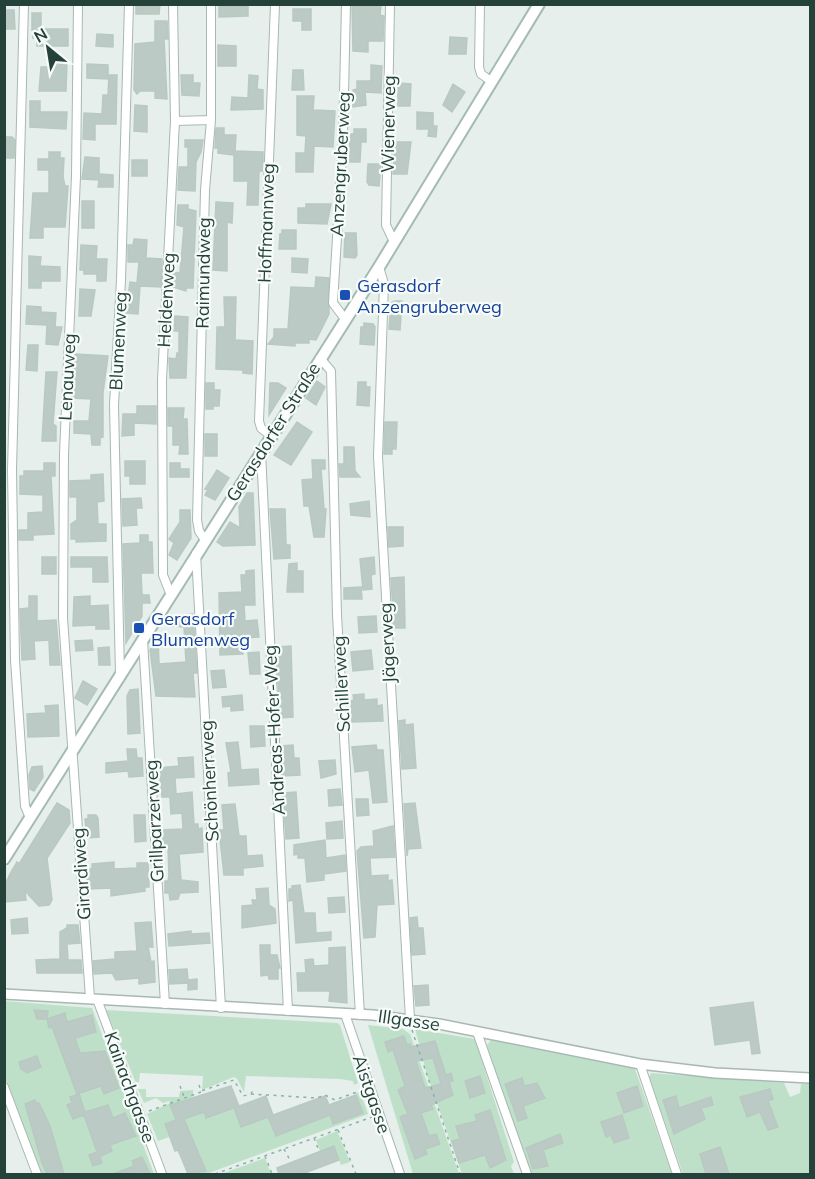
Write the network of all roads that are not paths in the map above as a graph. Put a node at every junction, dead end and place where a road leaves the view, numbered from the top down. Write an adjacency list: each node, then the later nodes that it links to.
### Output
1 (24, 4): 26 (street)
2 (78, 4): 25 (street, Lenauweg)
3 (129, 4): 24 (street, Blumenweg)
4 (173, 4): 13 (street, Heldenweg)
5 (211, 4): 12 (street, Raimundweg)
6 (275, 4): 18 (street, Hoffmannweg)
7 (346, 4): 16 (street, Anzengruberweg)
8 (390, 4): 14 (street, Wienerweg)
9 (480, 4): 11 (street)
10 (539, 4): 11 (main road, Gerasdorfer Straße)
11 (491, 81): 14 (main road, Gerasdorfer Straße)
12 (211, 120): 13 (street); 20 (street, Raimundweg)
13 (175, 121): 22 (street, Heldenweg)
14 (394, 242): 15 (main road, Gerasdorfer Straße)
15 (378, 267): 16 (main road, Gerasdorfer Straße); 35 (street, Jägerweg)
16 (345, 319): 17 (main road, Gerasdorfer Straße)
17 (320, 358): 18 (main road, Gerasdorfer Straße); 34 (street, Schillerweg)
18 (270, 435): 19 (main road, Gerasdorfer Straße)
19 (261, 450): 20 (main road, Gerasdorfer Straße); 32 (street, Andreas-Hofer-Weg)
20 (205, 540): 21 (main road, Gerasdorfer Straße)
21 (196, 554): 22 (main road, Gerasdorfer Straße); 31 (street, Schönherrweg)
22 (171, 593): 23 (main road, Gerasdorfer Straße)
23 (143, 639): 24 (main road, Gerasdorfer Straße); 30 (street, Grillparzerweg)
24 (120, 677): 25 (main road, Gerasdorfer Straße)
25 (72, 750): 26 (main road, Gerasdorfer Straße); 29 (street, Girardiweg)
26 (30, 818): 27 (main road, Gerasdorfer Straße)
27 (4, 859)
28 (4, 994): 29 (street, Illgasse)
29 (93, 999): 30 (street, Illgasse); 41 (street, Kainachgasse)
30 (165, 1004): 31 (street, Illgasse)
31 (221, 1008): 32 (street, Illgasse)
32 (288, 1011): 33 (street, Illgasse)
33 (345, 1014): 34 (street, Illgasse); 42 (street, Aistgasse)
34 (360, 1015): 35 (street, Illgasse)
35 (410, 1019): 36 (street, Illgasse)
36 (477, 1032): 37 (street, Illgasse); 43 (street)
37 (640, 1064): 38 (street, Illgasse); 44 (street)
38 (810, 1078)
39 (4, 1087): 40 (street)
40 (37, 1174)
41 (162, 1174)
42 (400, 1174)
43 (527, 1174)
44 (677, 1174)

